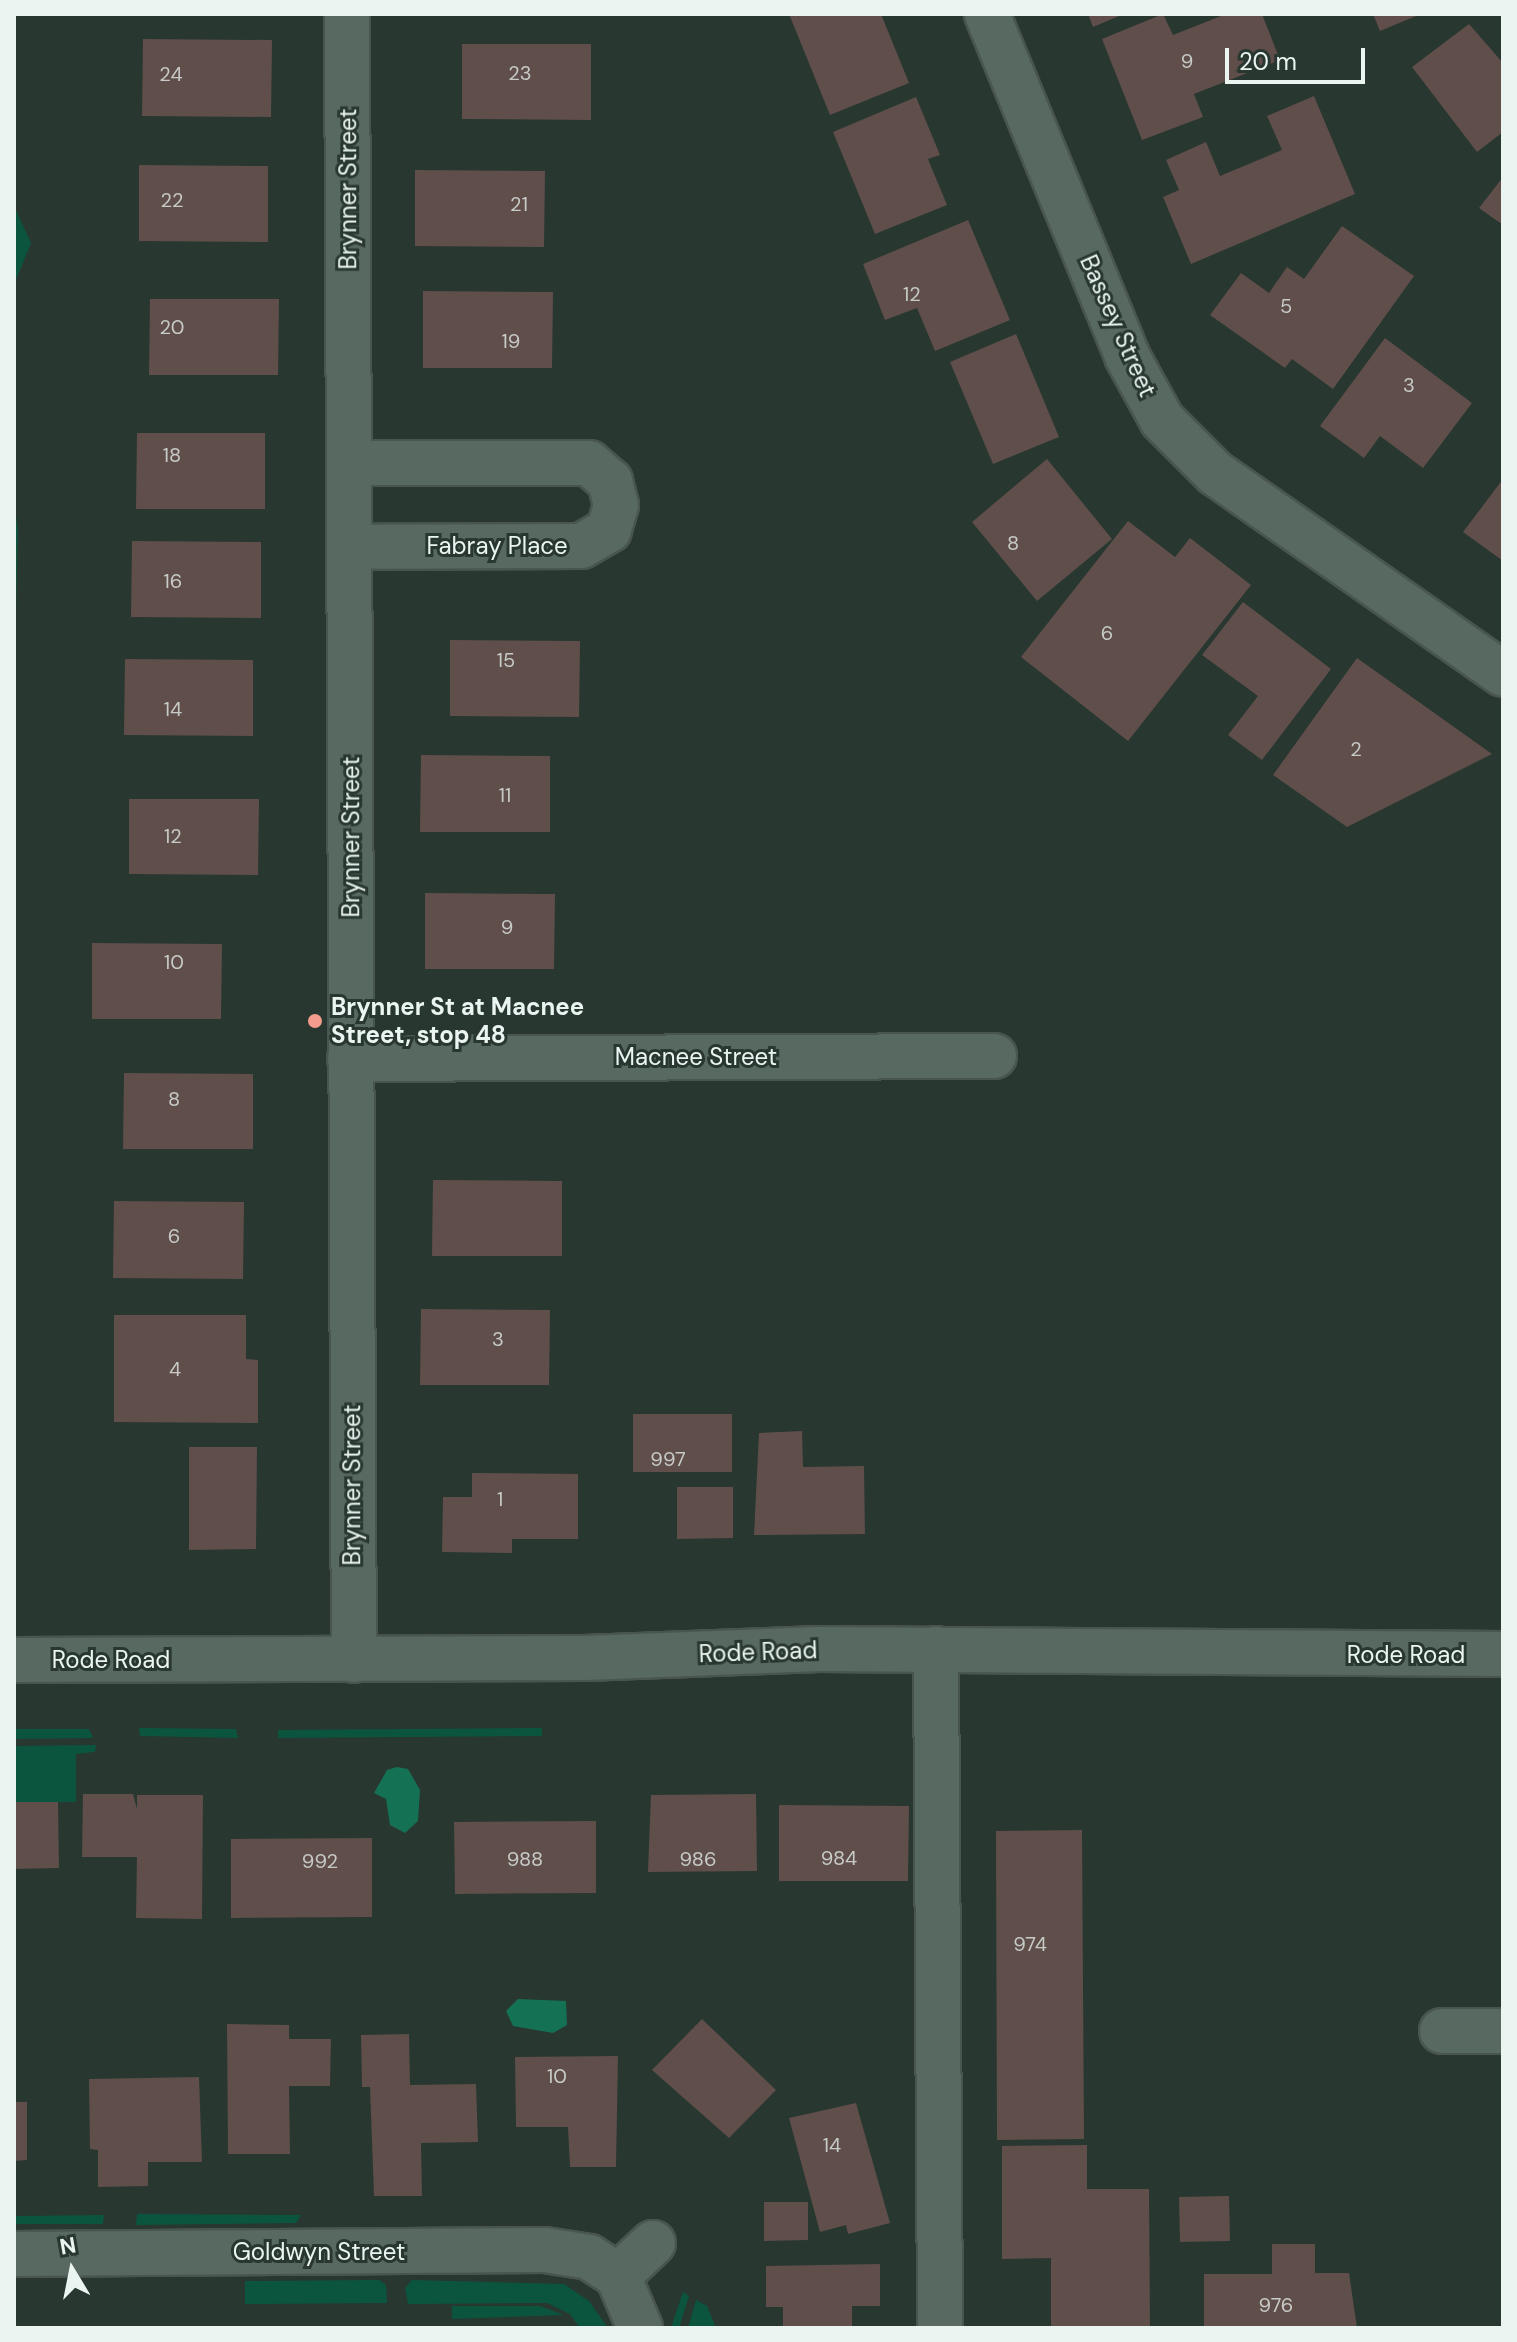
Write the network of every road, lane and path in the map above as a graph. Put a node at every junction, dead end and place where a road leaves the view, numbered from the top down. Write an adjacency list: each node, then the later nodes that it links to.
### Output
1 (347, 14): 3 (street, Brynner Street)
2 (987, 14): 5 (street, Bassey Street)
3 (350, 463): 4 (street, Brynner Street); 4 (street, Fabray Place)
4 (351, 547): 7 (street, Brynner Street)
5 (1503, 674)
6 (994, 1056): 7 (street, Macnee Street)
7 (350, 1059): 11 (street, Brynner Street)
8 (936, 1649): 9 (street, Rode Road); 11 (street, Rode Road); 18 (street)
9 (1503, 1654)
10 (14, 1660): 11 (street, Rode Road)
11 (354, 1660)
12 (1442, 2031): 13 (street)
13 (1503, 2031)
14 (653, 2243): 16 (street)
15 (14, 2254): 16 (street, Goldwyn Street)
16 (618, 2276): 17 (street)
17 (640, 2328)
18 (940, 2328)

